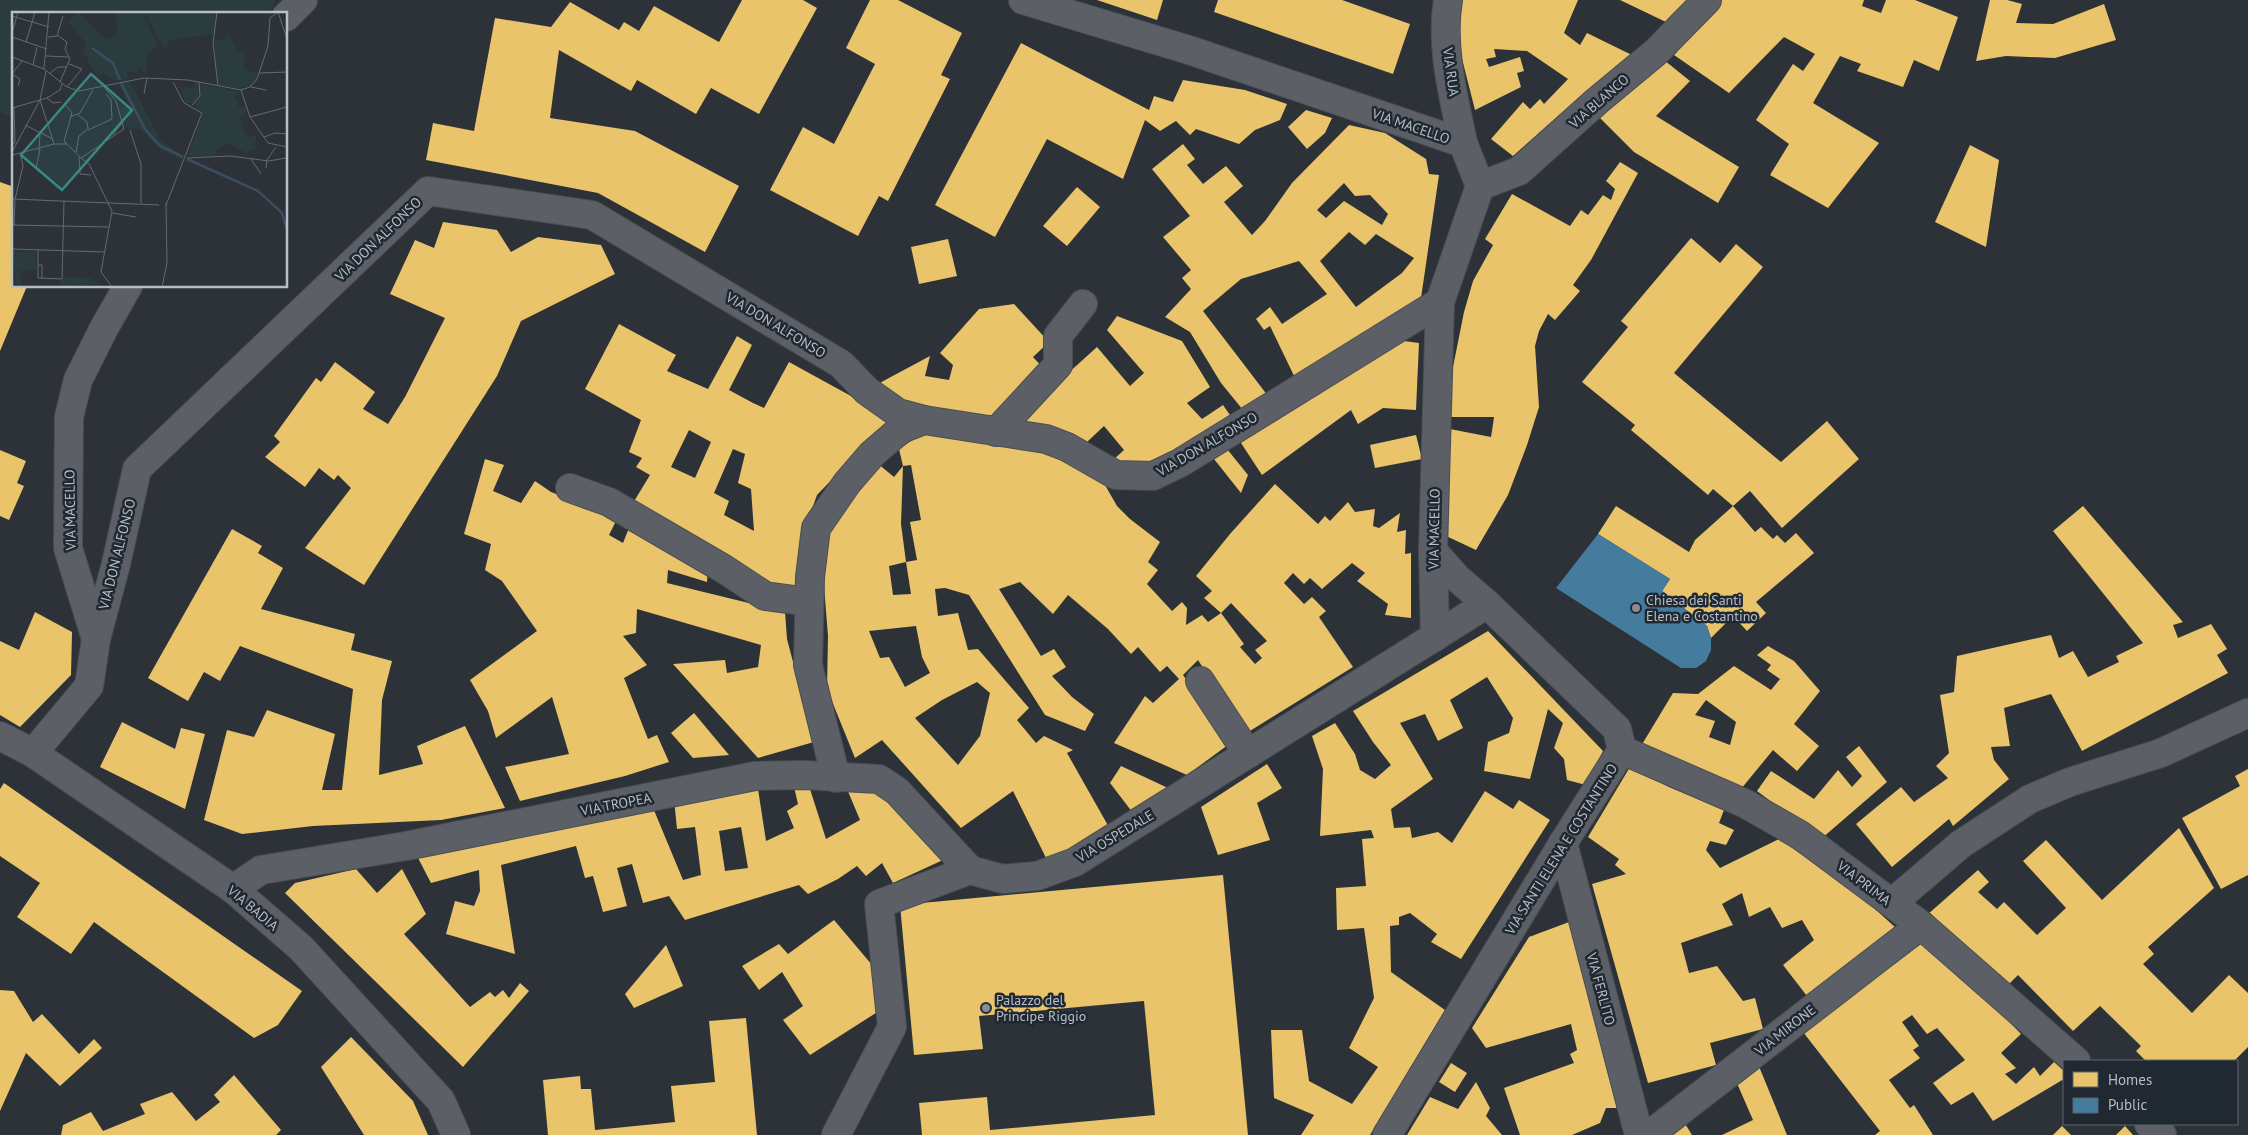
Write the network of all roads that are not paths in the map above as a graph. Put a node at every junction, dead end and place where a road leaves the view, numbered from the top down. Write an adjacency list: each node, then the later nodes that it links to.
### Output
1 (293, 0): 6 (street)
2 (303, 0): 7 (street)
3 (1023, 0): 8 (street, VIA MACELLO)
4 (1448, 0): 8 (street, VIA RUA)
5 (1707, 0): 9 (street, VIA BLANCO)
6 (287, 12)
7 (288, 13)
8 (1463, 143): 9 (street, VIA MACELLO)
9 (1480, 186): 11 (street, VIA MACELLO)
10 (127, 288): 20 (street, VIA MACELLO)
11 (1440, 302): 14 (street, VIA DON ALFONSO); 16 (street, VIA MACELLO)
12 (1083, 304): 14 (street)
13 (924, 420): 14 (street, VIA DON ALFONSO); 17 (street); 20 (street, VIA DON ALFONSO)
14 (996, 432)
15 (570, 488): 17 (street)
16 (1433, 551): 18 (street, VIA SANTI ELENA E COSTANTINO); 19 (street, VIA MACELLO)
17 (809, 602): 27 (street)
18 (1487, 604): 19 (street, VIA OSPEDALE); 24 (street, VIA SANTI ELENA E COSTANTINO)
19 (1435, 637): 26 (street, VIA OSPEDALE)
20 (96, 639): 25 (street, VIA MACELLO)
21 (1200, 681): 26 (street)
22 (2248, 713): 31 (street)
23 (0, 736): 25 (street, VIA BADIA)
24 (1622, 750): 28 (street, VIA SANTI ELENA E COSTANTINO); 31 (street, VIA PRIMA)
25 (32, 753): 30 (street, VIA BADIA)
26 (1248, 754): 29 (street, VIA OSPEDALE)
27 (836, 778): 29 (street, VIA TROPEA); 30 (street, VIA TROPEA)
28 (1563, 843): 37 (street, VIA SANTI ELENA E COSTANTINO); 38 (street, VIA FERLITO)
29 (970, 870): 36 (street)
30 (233, 889): 35 (street, VIA BADIA)
31 (1892, 903): 32 (street, VIA PRIMA)
32 (1921, 925): 33 (street, VIA PRIMA); 39 (street, VIA MIRONE)
33 (2075, 1060)
34 (2150, 1125): 40 (street)
35 (456, 1135)
36 (836, 1135)
37 (1387, 1135)
38 (1639, 1135)
39 (1649, 1135)
40 (2162, 1135)

